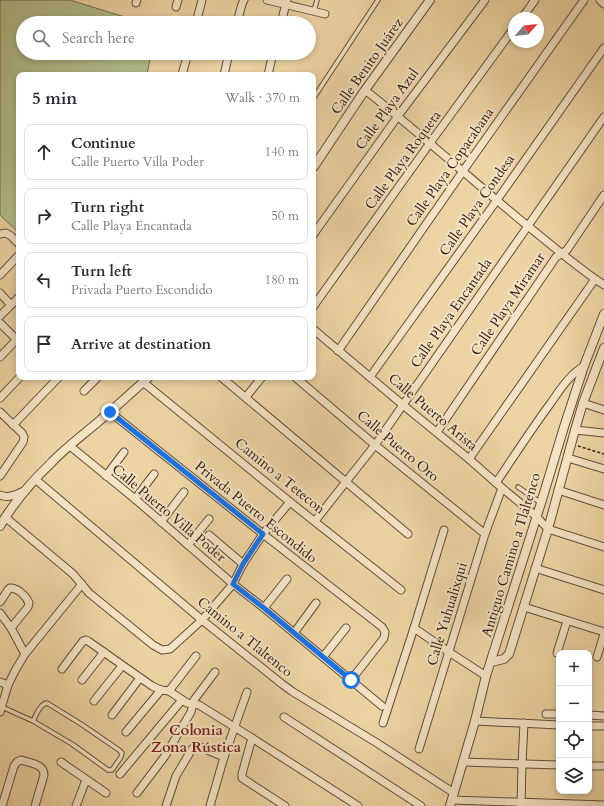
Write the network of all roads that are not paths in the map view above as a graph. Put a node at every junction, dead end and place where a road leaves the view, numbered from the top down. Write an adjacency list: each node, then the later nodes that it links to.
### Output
1 (202, 0): 16 (street)
2 (244, 0): 17 (street)
3 (267, 0): 11 (street)
4 (317, 0): 13 (lane)
5 (378, 0): 28 (lane)
6 (485, 0): 29 (street, Calle Playa Azul)
7 (535, 0): 14 (street)
8 (584, 0): 33 (street, Calle Playa Copacabana)
9 (600, 0): 12 (street)
10 (428, 1): 27 (street, Calle Benito Juárez)
11 (286, 2): 13 (street); 18 (street)
12 (604, 4)
13 (314, 11): 15 (street)
14 (526, 12)
15 (325, 14)
16 (198, 16)
17 (239, 16)
18 (283, 16)
19 (508, 36): 31 (street, Calle Playa Roqueta)
20 (604, 48): 35 (street, Calle Playa Condesa)
21 (186, 60): 24 (street)
22 (227, 60): 25 (street)
23 (272, 60): 26 (street)
24 (183, 72)
25 (225, 72)
26 (269, 72)
27 (365, 90): 29 (street); 32 (street, Calle Benito Juárez)
28 (316, 94)
29 (398, 116): 31 (street); 37 (street, Calle Playa Azul)
30 (604, 117): 36 (street, Calle Playa Encantada)
31 (430, 143): 33 (street); 47 (street, Calle Playa Roqueta)
32 (316, 164)
33 (463, 172): 35 (street); 56 (street, Calle Playa Copacabana)
34 (604, 195): 40 (street, Calle Playa Miramar)
35 (497, 200): 36 (street); 59 (street, Calle Playa Condesa)
36 (528, 226): 40 (street); 72 (street, Calle Playa Encantada)
37 (316, 232)
38 (0, 234): 39 (street)
39 (16, 241)
40 (561, 253): 43 (street); 78 (street, Calle Playa Miramar)
41 (16, 258): 42 (street)
42 (0, 275)
43 (594, 279): 44 (street); 84 (street)
44 (604, 285)
45 (0, 293): 48 (street)
46 (16, 300): 48 (street)
47 (316, 303)
48 (11, 305): 50 (street)
49 (604, 314): 58 (street, Antiguo Camino a Tlaltenco)
50 (0, 316)
51 (0, 323): 53 (street)
52 (316, 332): 56 (street, Calle Puerto Arista)
53 (16, 337)
54 (16, 341): 57 (street)
55 (604, 348): 71 (street)
56 (338, 351): 59 (street, Calle Puerto Arista)
57 (0, 357)
58 (584, 366): 91 (street); 100 (street, Antiguo Camino a Tlaltenco)
59 (370, 377): 72 (street, Calle Puerto Arista)
60 (17, 380): 70 (street)
61 (55, 380): 76 (street)
62 (95, 380): 68 (street)
63 (145, 380): 75 (street)
64 (147, 380): 99 (street, Camino a Tetecon)
65 (225, 380): 69 (street)
66 (260, 380): 69 (street)
67 (299, 380): 80 (street, Calle Puerto Oro)
68 (84, 391)
69 (246, 397): 90 (street)
70 (0, 398)
71 (583, 403): 73 (street); 77 (street)
72 (403, 405): 78 (street, Calle Puerto Arista); 80 (street, Calle Playa Encantada)
73 (604, 410)
74 (0, 412): 76 (street)
75 (110, 412): 81 (street); 110 (street, Privada Puerto Escondido)
76 (13, 424): 87 (street)
77 (575, 430): 79 (street); 83 (street)
78 (437, 432): 84 (street, Calle Puerto Arista)
79 (604, 434)
80 (375, 445): 90 (street, Calle Playa Encantada); 112 (street, Calle Puerto Oro)
81 (70, 446): 88 (street, Calle Puerto Villa Poder); 89 (street)
82 (124, 452): 88 (street)
83 (568, 458): 85 (street); 95 (street)
84 (469, 459): 91 (street, Calle Puerto Arista)
85 (604, 469)
86 (154, 474): 98 (street)
87 (0, 476)
88 (106, 476): 98 (street, Calle Puerto Villa Poder)
89 (36, 479): 94 (street); 128 (street, Camino a Tlaltenco)
90 (346, 482): 105 (street, Calle Playa Encantada); 111 (street)
91 (496, 483): 93 (street, Calle Puerto Arista)
92 (518, 487): 100 (lane)
93 (502, 488): 102 (street, Calle Puerto Arista); 112 (street, Calle Yuhualixqui)
94 (26, 490): 97 (street); 103 (street)
95 (558, 490): 101 (street); 108 (street)
96 (184, 492): 106 (street)
97 (0, 495)
98 (135, 499): 106 (street, Calle Puerto Villa Poder)
99 (290, 502): 105 (street, Camino a Tetecon); 110 (street)
100 (541, 503): 102 (street, Antiguo Camino a Tlaltenco)
101 (604, 504)
102 (536, 516): 108 (street, Calle Puerto Arista); 142 (street, Antiguo Camino a Tlaltenco)
103 (5, 517): 107 (street); 119 (street)
104 (209, 519): 114 (street)
105 (315, 521): 121 (street, Camino a Tetecon)
106 (161, 522): 114 (street, Calle Puerto Villa Poder)
107 (0, 526)
108 (548, 529): 115 (street); 117 (street)
109 (444, 530): 132 (street)
110 (263, 534): 116 (street); 149 (street, Privada Puerto Escondido)
111 (408, 534)
112 (485, 534): 137 (street, Calle Yuhualixqui)
113 (209, 535): 116 (street)
114 (188, 545): 120 (street, Calle Puerto Villa Poder)
115 (604, 547)
116 (243, 564): 120 (street)
117 (536, 568): 122 (street); 125 (street)
118 (287, 580): 126 (street)
119 (82, 584): 128 (street); 138 (street)
120 (233, 584): 126 (street, Calle Puerto Villa Poder); 128 (street)
121 (401, 590)
122 (604, 590)
123 (0, 602): 130 (street)
124 (316, 603): 133 (street)
125 (524, 607): 129 (street); 142 (street)
126 (264, 608): 133 (street, Calle Puerto Villa Poder)
127 (0, 613): 130 (street)
128 (202, 620): 188 (street, Camino a Tlaltenco)
129 (567, 621): 134 (street); 135 (street)
130 (11, 628): 138 (street)
131 (346, 628): 140 (street)
132 (414, 628): 137 (street); 168 (street)
133 (294, 633): 140 (street, Calle Puerto Villa Poder)
134 (604, 633): 141 (street)
135 (558, 650)
136 (104, 652): 143 (street); 144 (street); 148 (street)
137 (449, 652): 146 (street); 176 (street, Calle Yuhualixqui)
138 (26, 654): 151 (street)
139 (196, 656): 153 (street)
140 (323, 657): 149 (street, Calle Puerto Villa Poder)
141 (597, 657)
142 (491, 662): 146 (street, Antiguo Camino a Tlaltenco)
143 (122, 666): 147 (street); 156 (street)
144 (62, 669)
145 (215, 672): 157 (street)
146 (486, 676): 167 (street, Antiguo Camino a Tlaltenco)
147 (140, 678): 152 (street); 162 (street)
148 (82, 680)
149 (351, 680): 158 (street, Calle Puerto Villa Poder)
150 (0, 682): 151 (street)
151 (8, 685): 159 (street)
152 (161, 690): 153 (street); 174 (street)
153 (169, 690): 155 (street)
154 (247, 692): 173 (street)
155 (182, 700): 157 (street); 184 (street)
156 (94, 701)
157 (192, 705): 173 (street); 187 (street)
158 (382, 706)
159 (1, 710): 166 (lane)
160 (546, 714): 161 (street)
161 (556, 714)
162 (112, 715)
163 (592, 715): 164 (street)
164 (604, 716)
165 (284, 717): 198 (street)
166 (33, 721): 166 (lane)
167 (474, 721): 169 (street); 179 (street, Antiguo Camino a Tlaltenco)
168 (383, 723)
169 (524, 724): 170 (street); 180 (street)
170 (556, 725)
171 (592, 726): 172 (street)
172 (604, 726)
173 (234, 727): 175 (street); 177 (street)
174 (126, 732)
175 (252, 738): 196 (street); 197 (street)
176 (419, 749)
177 (224, 757): 194 (street); 195 (street)
178 (61, 762): 185 (street)
179 (463, 762): 180 (street); 188 (street, Antiguo Camino a Tlaltenco)
180 (522, 764): 181 (street); 189 (street)
181 (556, 765)
182 (592, 766): 183 (street)
183 (604, 766)
184 (120, 774)
185 (86, 780): 186 (street); 193 (street)
186 (106, 793)
187 (137, 793)
188 (452, 800): 189 (street)
189 (521, 804): 190 (street)
190 (604, 805)
191 (2, 806): 192 (street)
192 (35, 806)
193 (76, 806)
194 (166, 806)
195 (210, 806)
196 (285, 806)
197 (358, 806)
198 (421, 806)

